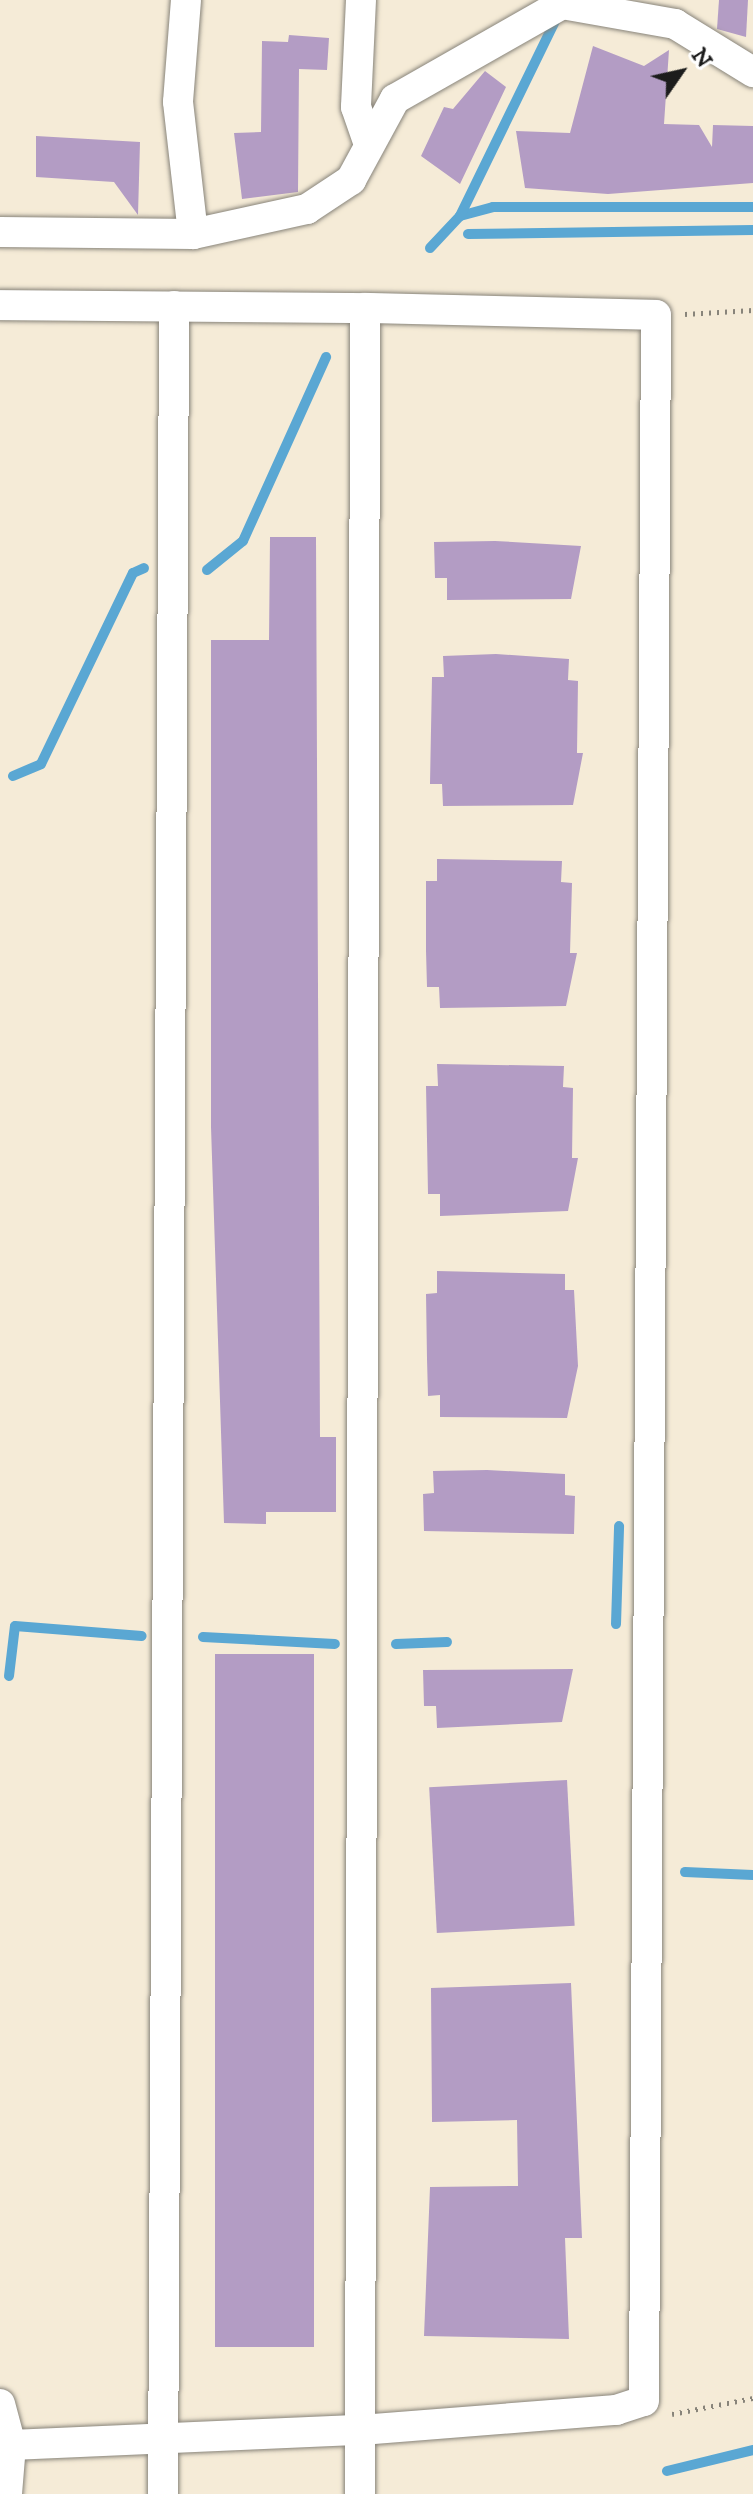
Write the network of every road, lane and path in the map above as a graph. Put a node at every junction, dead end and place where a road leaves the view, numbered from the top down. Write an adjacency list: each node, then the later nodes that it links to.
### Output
1 (186, 0): 6 (street)
2 (361, 0): 4 (street)
3 (753, 72): 4 (street)
4 (368, 142): 6 (street)
5 (0, 232): 6 (street)
6 (193, 234)
7 (0, 305): 8 (street)
8 (174, 306): 9 (street); 16 (street)
9 (365, 308): 11 (street); 15 (street)
10 (753, 310): 11 (path)
11 (656, 315): 13 (street)
12 (753, 2398): 13 (path)
13 (644, 2401): 15 (street)
14 (0, 2404): 17 (street)
15 (361, 2430): 16 (street); 20 (street)
16 (166, 2435): 17 (street); 19 (street)
17 (11, 2445): 18 (street)
18 (7, 2494)
19 (163, 2494)
20 (360, 2494)

